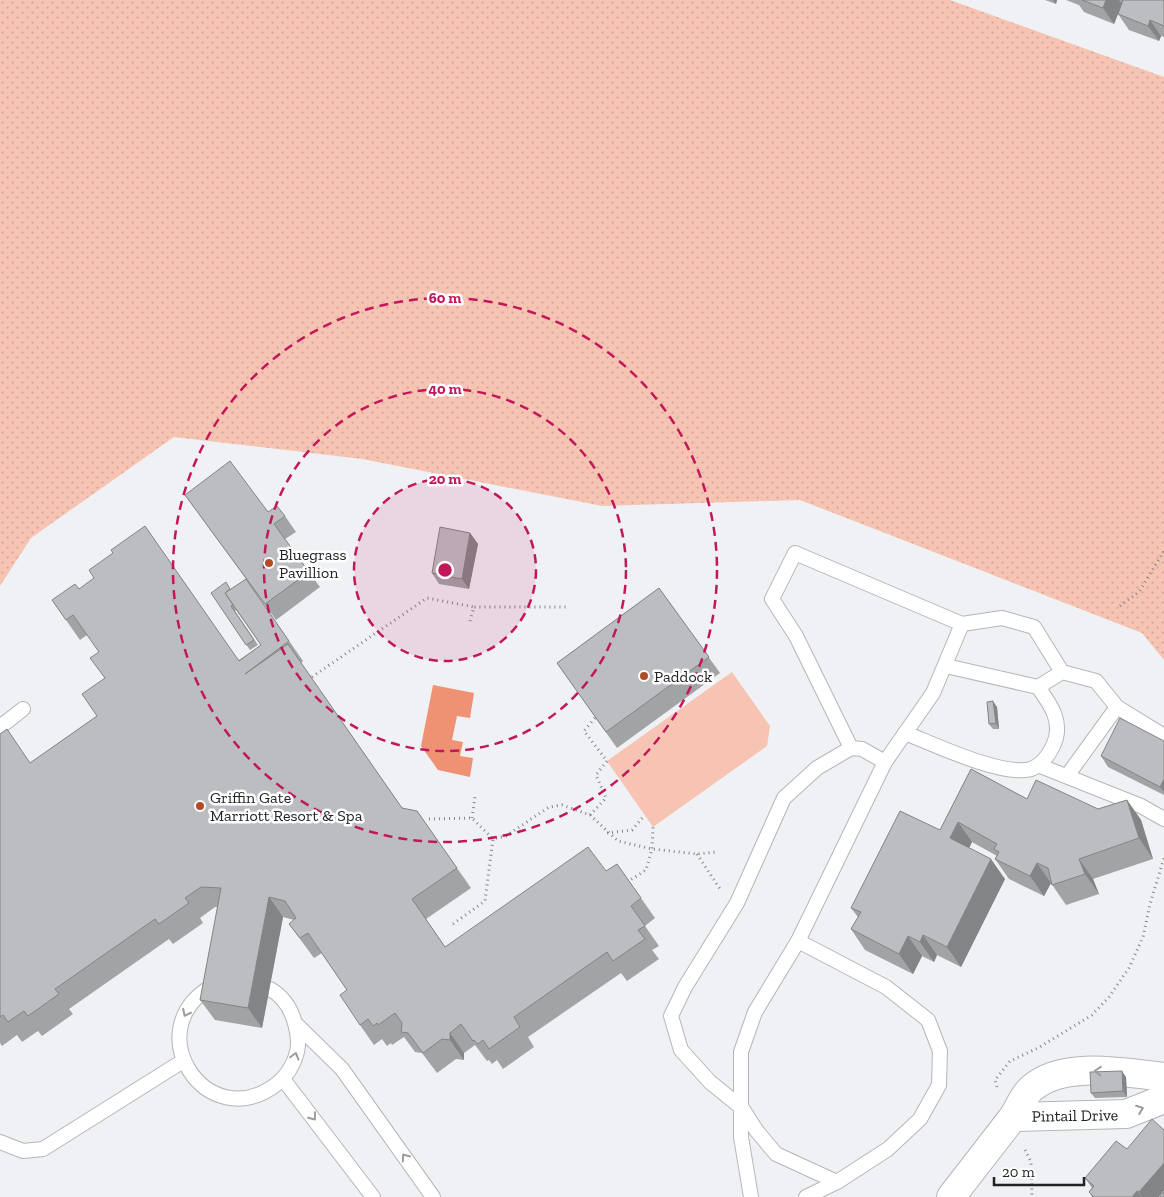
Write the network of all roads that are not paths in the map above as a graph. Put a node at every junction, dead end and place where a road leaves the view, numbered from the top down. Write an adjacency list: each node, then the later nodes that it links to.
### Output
1 (962, 624): 2 (lane); 3 (lane); 10 (lane)
2 (946, 666): 4 (lane); 8 (lane)
3 (1062, 672): 4 (lane); 5 (lane)
4 (1038, 687): 12 (lane)
5 (1118, 707): 9 (lane); 13 (lane)
6 (23, 709): 7 (lane)
7 (0, 727)
8 (905, 733): 11 (lane); 12 (lane)
9 (1164, 736)
10 (851, 748): 11 (lane); 23 (lane)
11 (886, 762): 15 (lane)
12 (1038, 765): 13 (lane)
13 (1067, 776): 14 (lane)
14 (1164, 819)
15 (798, 941): 23 (lane); 26 (lane)
16 (221, 982): 19 (lane, one-way to 19)
17 (270, 989): 18 (lane)
18 (297, 1025): 21 (lane, one-way to 18); 28 (lane, one-way to 18)
19 (183, 1061): 21 (lane); 25 (lane)
20 (1164, 1077): 24 (street, Pintail Drive, one-way to 24)
21 (283, 1079): 27 (lane, one-way to 27)
22 (1164, 1100): 24 (street, Pintail Drive, one-way to 22)
23 (742, 1108): 26 (lane); 29 (lane)
24 (1012, 1118): 31 (street, Pintail Drive)
25 (0, 1142)
26 (837, 1182): 30 (lane)
27 (373, 1197)
28 (433, 1197)
29 (750, 1197)
30 (806, 1197)
31 (951, 1197)

